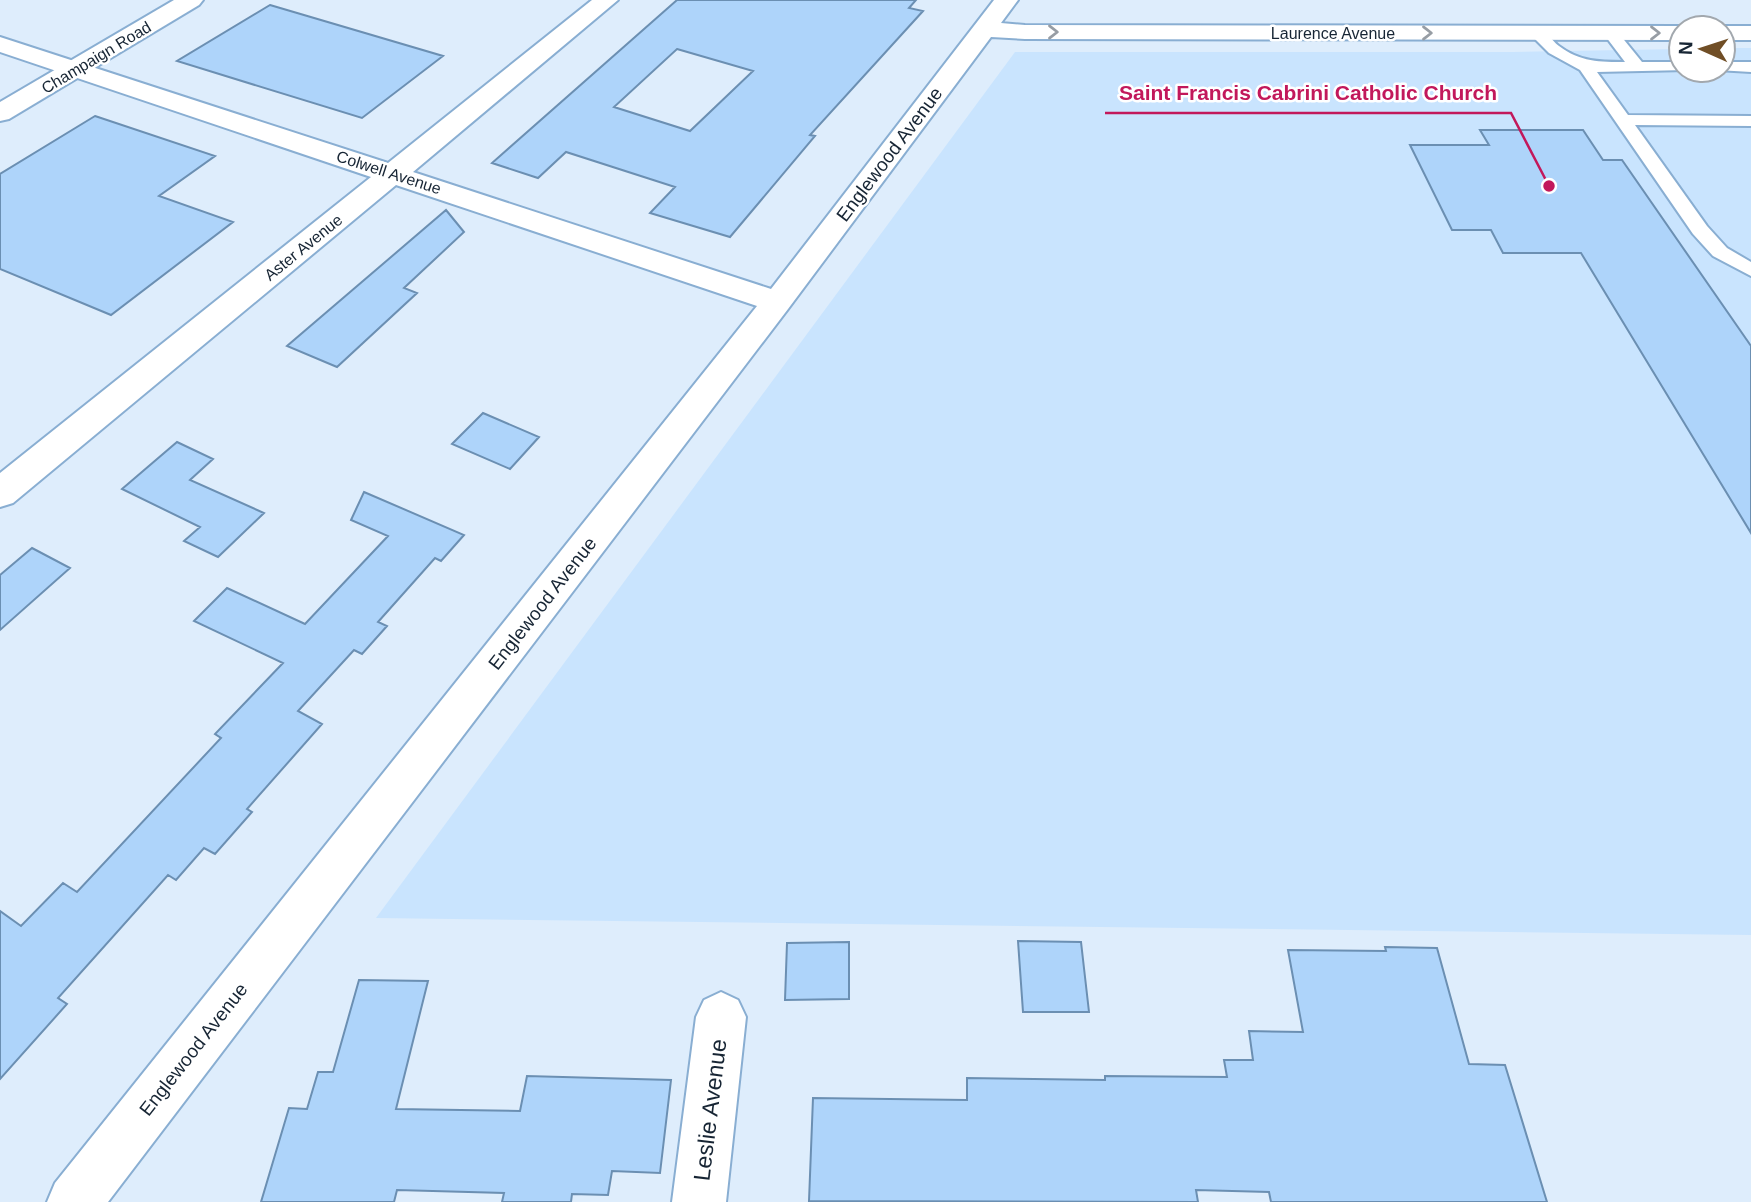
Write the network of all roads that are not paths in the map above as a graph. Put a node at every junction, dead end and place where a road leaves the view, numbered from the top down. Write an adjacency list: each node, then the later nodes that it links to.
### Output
1 (191, 0): 11 (street, Champaign Road)
2 (606, 0): 15 (street, Aster Avenue)
3 (995, 15): 4 (street, Laurence Avenue, one-way to 4); 17 (street, Englewood Avenue)
4 (1537, 33): 5 (street, Laurence Avenue); 8 (lane)
5 (1611, 33): 6 (street, Laurence Avenue, one-way to 6); 9 (lane)
6 (1667, 33)
7 (0, 44): 11 (street, Colwell Avenue)
8 (1586, 67): 9 (lane); 13 (lane)
9 (1637, 67): 10 (lane)
10 (1667, 67)
11 (75, 69): 12 (street, Champaign Road); 15 (street, Colwell Avenue)
12 (0, 113)
13 (1623, 120): 14 (lane); 16 (lane)
14 (1751, 121)
15 (395, 173): 17 (street, Colwell Avenue); 18 (street, Aster Avenue)
16 (1751, 270)
17 (777, 302): 20 (street, Englewood Avenue)
18 (0, 493)
19 (721, 1017): 21 (street, Leslie Avenue)
20 (74, 1202)
21 (699, 1202)

